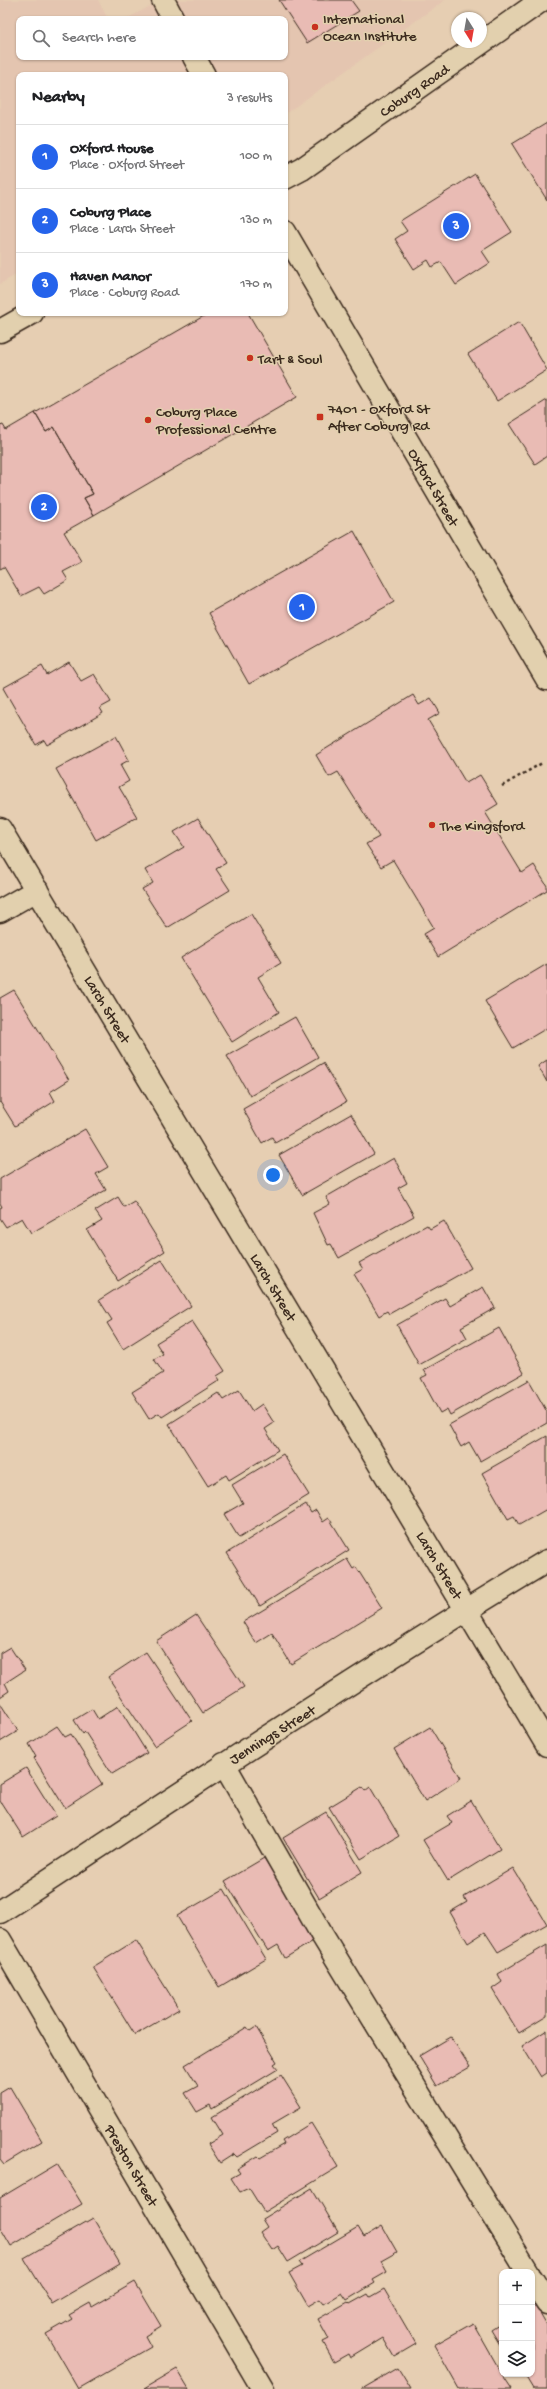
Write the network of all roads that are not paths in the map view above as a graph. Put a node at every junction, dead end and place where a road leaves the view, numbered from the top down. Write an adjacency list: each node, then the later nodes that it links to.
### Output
1 (163, 0): 3 (street)
2 (542, 0): 6 (street, Coburg Road)
3 (171, 16)
4 (196, 60): 5 (street)
5 (202, 72)
6 (288, 176)
7 (288, 237): 10 (street, Oxford Street)
8 (27, 316): 9 (street)
9 (0, 331)
10 (547, 679)
11 (0, 830): 12 (street, Larch Street)
12 (37, 890): 13 (street); 15 (street, Larch Street)
13 (0, 911)
14 (547, 1561): 15 (street, Jennings Street)
15 (467, 1609): 16 (street, Larch Street); 17 (street, Jennings Street)
16 (547, 1745)
17 (224, 1764): 18 (street, Jennings Street); 20 (street)
18 (0, 1912)
19 (0, 1940): 23 (street, Preston Street)
20 (526, 2269)
21 (535, 2284): 22 (street)
22 (547, 2303)
23 (264, 2389)

